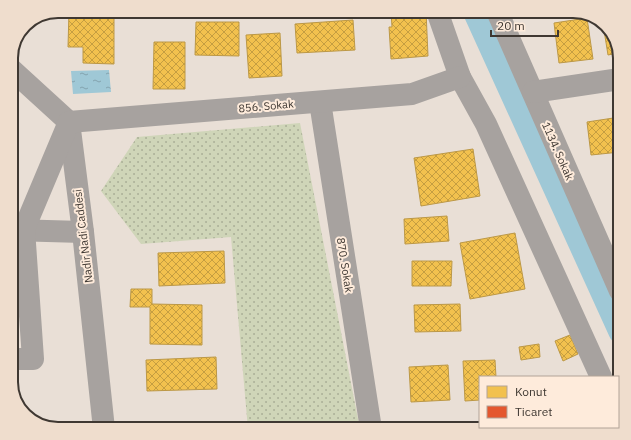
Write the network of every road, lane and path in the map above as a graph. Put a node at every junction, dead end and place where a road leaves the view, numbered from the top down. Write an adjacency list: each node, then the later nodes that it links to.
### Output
1 (439, 18): 4 (street)
2 (500, 18): 6 (street, 1134. Sokak)
3 (18, 75): 8 (street)
4 (460, 76): 7 (street, 856. Sokak); 15 (street)
5 (613, 80): 6 (street)
6 (533, 92): 13 (street, 1134. Sokak)
7 (320, 102): 8 (street, 856. Sokak); 17 (street, 870. Sokak)
8 (69, 122): 9 (street); 11 (street, Nadir Nadi Caddesi)
9 (18, 228)
10 (18, 230): 11 (street)
11 (83, 232): 16 (street, Nadir Nadi Caddesi)
12 (18, 239): 14 (street)
13 (613, 275)
14 (18, 359)
15 (601, 376)
16 (103, 422)
17 (370, 422)

